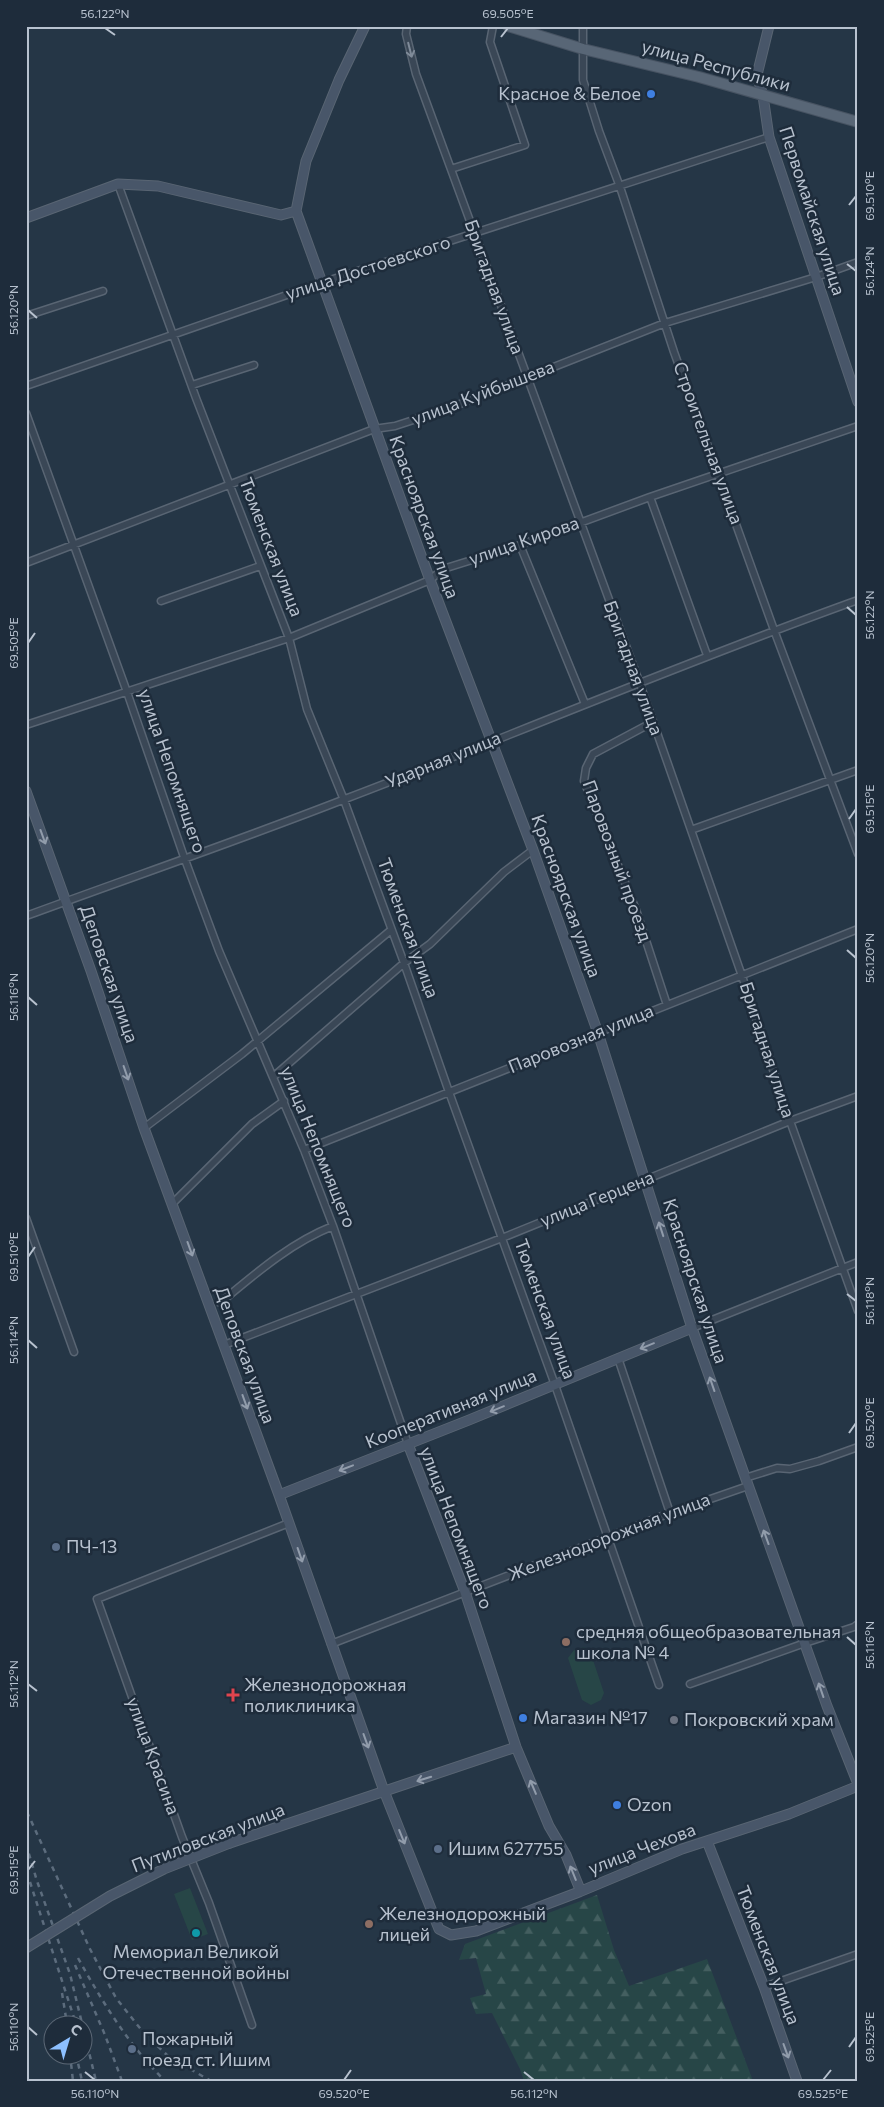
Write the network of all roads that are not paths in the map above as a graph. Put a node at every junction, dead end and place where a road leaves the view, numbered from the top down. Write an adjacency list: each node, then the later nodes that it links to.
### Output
1 (365, 26): 14 (main road)
2 (407, 26): 11 (street, Бригадная улица, one-way to 11)
3 (493, 26): 11 (street)
4 (508, 26): 7 (main road, улица Республики)
5 (584, 26): 7 (street, Строительная улица)
6 (769, 26): 8 (main road, Первомайская улица)
7 (583, 49): 8 (main road, улица Республики); 13 (street, Строительная улица)
8 (763, 96): 9 (main road, улица Республики); 10 (main road, Первомайская улица)
9 (858, 122)
10 (770, 137): 13 (street, улица Достоевского); 18 (main road, Первомайская улица)
11 (450, 169): 16 (street, Бригадная улица)
12 (118, 184): 14 (main road); 15 (main road); 23 (street, Тюменская улица)
13 (620, 186): 16 (street, улица Достоевского); 22 (street, Строительная улица)
14 (296, 211): 19 (main road, Красноярская улица)
15 (26, 218)
16 (475, 233): 19 (street, улица Достоевского); 25 (street, Бригадная улица)
17 (858, 262): 18 (street, улица Куйбышева)
18 (816, 277): 22 (street, улица Куйбышева); 28 (main road, Первомайская улица)
19 (321, 282): 23 (street, улица Достоевского); 31 (main road, Красноярская улица)
20 (103, 291): 21 (street)
21 (26, 316)
22 (665, 323): 25 (street, улица Куйбышева); 32 (street, Строительная улица)
23 (174, 333): 26 (street, Тюменская улица); 27 (street, улица Достоевского)
24 (254, 365): 26 (street)
25 (526, 377): 31 (street, улица Куйбышева); 35 (street, Бригадная улица)
26 (192, 385): 33 (street, Тюменская улица)
27 (26, 386)
28 (858, 402)
29 (26, 413): 36 (street, улица Непомнящего)
30 (858, 426): 32 (street, улица Кирова)
31 (374, 429): 33 (street, улица Куйбышева); 40 (main road, Красноярская улица)
32 (720, 474): 34 (street, улица Кирова); 43 (street, Строительная улица)
33 (229, 485): 36 (street, улица Куйбышева); 39 (street, Тюменская улица)
34 (650, 497): 35 (street, улица Кирова); 45 (street)
35 (579, 522): 37 (street, улица Кирова); 46 (street, Бригадная улица)
36 (74, 544): 38 (street, улица Куйбышева); 47 (street, улица Непомнящего)
37 (520, 545): 40 (street, улица Кирова); 48 (street)
38 (26, 563)
39 (260, 566): 42 (street); 44 (street, Тюменская улица)
40 (430, 580): 44 (street, улица Кирова); 51 (main road, Красноярская улица)
41 (858, 600): 43 (street, Ударная улица)
42 (161, 601)
43 (774, 630): 45 (street, Ударная улица); 53 (street, Строительная улица)
44 (289, 638): 47 (street, улица Кирова); 55 (street, Тюменская улица)
45 (707, 655): 46 (street, Ударная улица)
46 (640, 684): 48 (street, Ударная улица); 49 (street, Бригадная улица)
47 (127, 692): 50 (street, улица Кирова); 59 (street, улица Непомнящего)
48 (585, 704): 51 (street, Ударная улица)
49 (653, 722): 56 (street, Бригадная улица); 66 (street, Паровозный проезд)
50 (26, 725)
51 (492, 741): 55 (street, Ударная улица); 57 (main road, Красноярская улица)
52 (858, 770): 53 (street)
53 (830, 781): 56 (street); 58 (street, Строительная улица)
54 (26, 791): 60 (main road, Деповская улица, one-way to 60)
55 (344, 800): 59 (street, Ударная улица); 63 (street, Тюменская улица)
56 (691, 830): 65 (street, Бригадная улица)
57 (533, 850): 64 (street); 67 (main road, Красноярская улица)
58 (858, 854)
59 (184, 858): 60 (street, Ударная улица); 68 (street, улица Непомнящего)
60 (66, 902): 61 (street, Ударная улица); 74 (main road, Деповская улица, one-way to 74)
61 (26, 916)
62 (858, 929): 65 (street, Паровозная улица)
63 (391, 930): 64 (street, Тюменская улица); 68 (street)
64 (404, 963): 69 (street); 70 (street, Тюменская улица)
65 (742, 976): 66 (street, Паровозная улица); 73 (street, Бригадная улица)
66 (666, 1005): 67 (street, Паровозная улица)
67 (598, 1033): 70 (street, Паровозная улица); 76 (main road, Красноярская улица)
68 (256, 1040): 69 (street, улица Непомнящего); 74 (street)
69 (273, 1077): 72 (street, улица Непомнящего)
70 (449, 1092): 75 (street, Паровозная улица); 80 (street, Тюменская улица)
71 (858, 1096): 73 (street, улица Герцена)
72 (284, 1101): 75 (street, улица Непомнящего); 77 (street)
73 (790, 1121): 76 (street, улица Герцена); 82 (street, Бригадная улица)
74 (144, 1128): 77 (main road, Деповская улица)
75 (304, 1150): 79 (street, улица Непомнящего)
76 (645, 1180): 80 (street, улица Герцена); 86 (main road, Красноярская улица, one-way to 76)
77 (173, 1204): 87 (main road, Деповская улица, one-way to 87)
78 (26, 1218): 88 (street)
79 (333, 1226): 83 (street, улица Непомнящего); 84 (street)
80 (502, 1238): 83 (street, улица Герцена); 90 (street, Тюменская улица)
81 (858, 1262): 82 (street, Кооперативная улица)
82 (843, 1268): 85 (street, Бригадная улица); 86 (street, Кооперативная улица)
83 (356, 1294): 87 (street, улица Герцена); 91 (street, улица Непомнящего)
84 (220, 1304)
85 (858, 1311)
86 (692, 1328): 89 (main road, Кооперативная улица, one-way to 89); 93 (main road, Красноярская улица, one-way to 86)
87 (224, 1345): 94 (main road, Деповская улица, one-way to 94)
88 (74, 1352)
89 (618, 1358): 90 (main road, Кооперативная улица); 95 (street)
90 (555, 1385): 91 (main road, Кооперативная улица, one-way to 91); 97 (street, Тюменская улица)
91 (408, 1444): 94 (main road, Кооперативная улица, one-way to 94); 98 (main road, улица Непомнящего)
92 (858, 1447): 93 (street, Железнодорожная улица)
93 (747, 1482): 95 (street, Железнодорожная улица); 100 (main road, Красноярская улица, one-way to 93)
94 (279, 1495): 96 (main road, Деповская улица)
95 (670, 1514): 97 (street, Железнодорожная улица)
96 (289, 1524): 101 (main road, Деповская улица, one-way to 101); 113 (street, улица Красина)
97 (608, 1537): 98 (street, Железнодорожная улица); 103 (street, Тюменская улица)
98 (465, 1592): 101 (street, Железнодорожная улица); 104 (main road, улица Непомнящего)
99 (858, 1624): 100 (street)
100 (805, 1643): 102 (street); 105 (main road, Красноярская улица, one-way to 100)
101 (331, 1644): 106 (main road, Деповская улица, one-way to 106)
102 (690, 1684)
103 (659, 1686)
104 (516, 1747): 106 (main road, Путиловская улица, one-way to 106); 108 (main road, улица Непомнящего, one-way to 104)
105 (858, 1785): 107 (main road, улица Чехова)
106 (384, 1792): 109 (main road, Деповская улица, one-way to 109); 110 (main road, Путиловская улица, bridge)
107 (707, 1841): 108 (main road, улица Чехова); 112 (main road, Тюменская улица)
108 (579, 1892): 109 (main road, улица Чехова)
109 (439, 1929)
110 (26, 1948)
111 (858, 1954): 112 (street)
112 (764, 1986): 114 (main road, Тюменская улица, one-way to 114)
113 (252, 2026)
114 (797, 2081)

